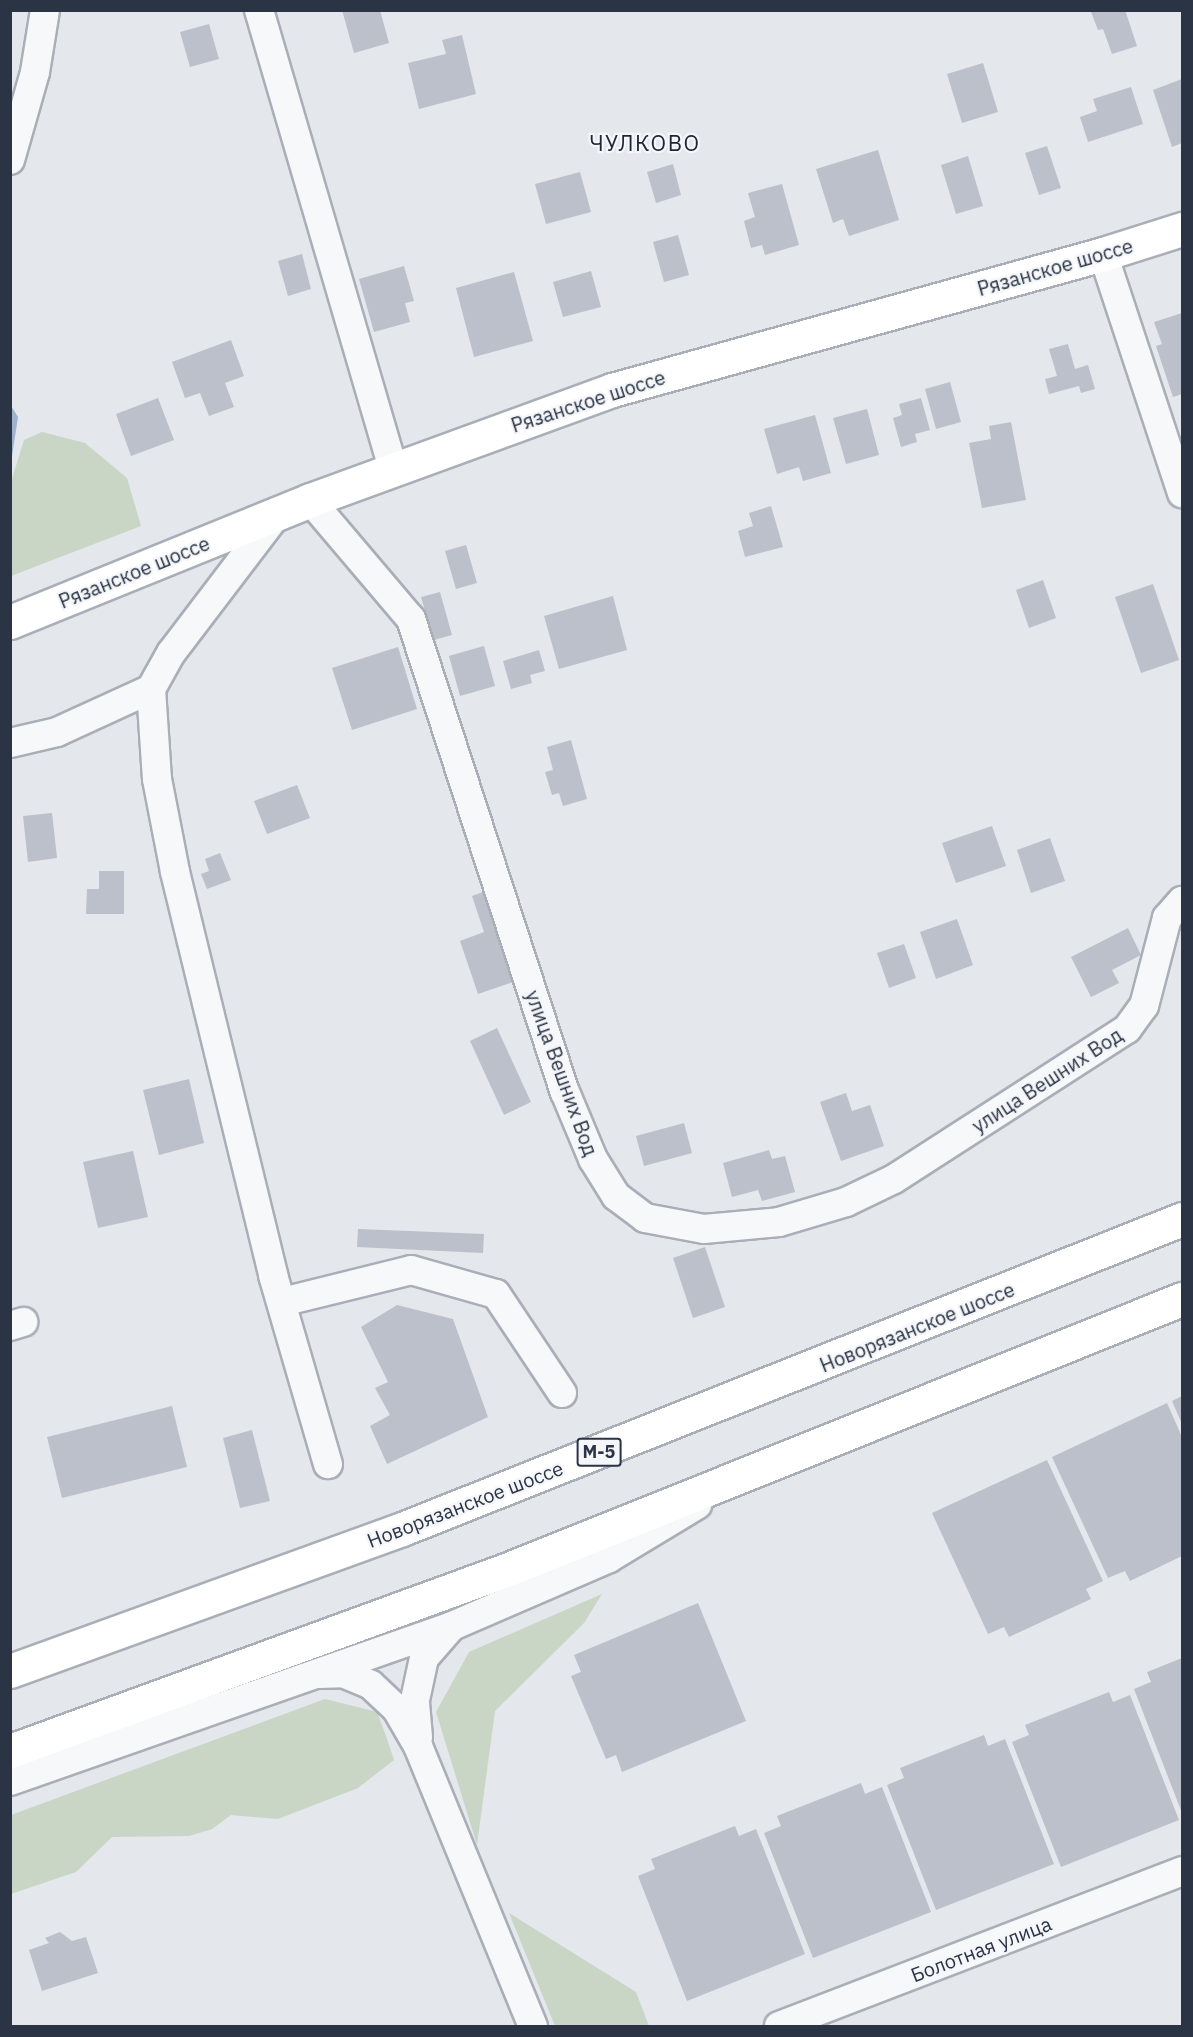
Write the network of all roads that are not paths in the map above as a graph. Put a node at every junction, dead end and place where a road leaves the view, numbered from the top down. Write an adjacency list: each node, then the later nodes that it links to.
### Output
1 (45, 10): 3 (street)
2 (259, 10): 6 (street)
3 (10, 160)
4 (1182, 228): 5 (main road, Рязанское шоссе)
5 (1102, 254): 6 (main road, Рязанское шоссе); 7 (street)
6 (393, 469): 8 (main road, Рязанское шоссе)
7 (1182, 493)
8 (310, 500): 9 (main road, Рязанское шоссе); 13 (street, улица Вешних Вод)
9 (277, 514): 10 (main road, Рязанское шоссе); 11 (street)
10 (10, 622)
11 (151, 688): 12 (street); 16 (street)
12 (10, 743)
13 (1182, 901)
14 (1182, 1219): 21 (main road, Новорязанское шоссе / М-5)
15 (1182, 1299): 19 (main road)
16 (282, 1302): 17 (street); 18 (street)
17 (562, 1393)
18 (328, 1464)
19 (740, 1478): 20 (street); 24 (main road)
20 (452, 1626): 22 (street); 23 (street)
21 (10, 1671)
22 (305, 1675): 23 (street); 25 (street)
23 (418, 1746): 27 (street)
24 (10, 1751)
25 (10, 1781)
26 (1182, 1871): 28 (street, Болотная улица)
27 (533, 2026)
28 (779, 2026)

